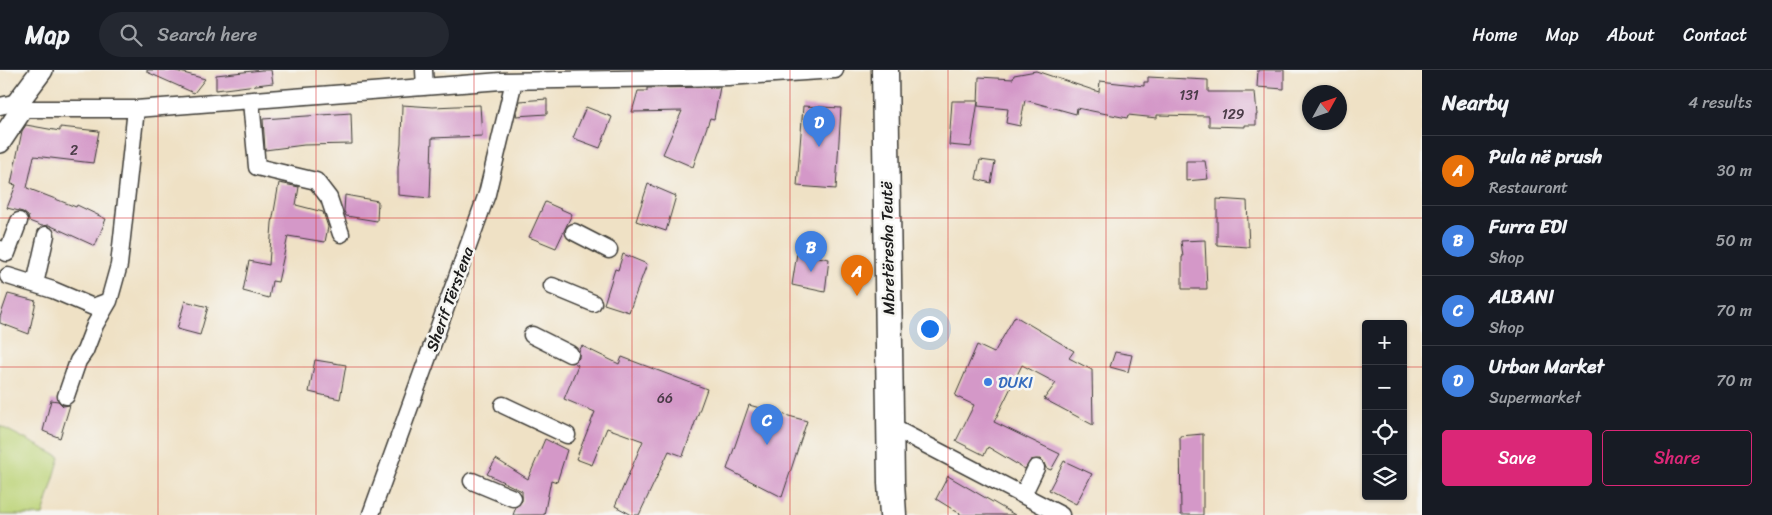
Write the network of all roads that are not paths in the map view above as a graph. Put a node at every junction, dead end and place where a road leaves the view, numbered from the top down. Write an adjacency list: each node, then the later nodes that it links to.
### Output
1 (42, 70): 10 (street)
2 (424, 70): 8 (street)
3 (835, 70): 5 (street)
4 (885, 70): 28 (main road, Mbretëresha Teutë)
5 (731, 74): 6 (street)
6 (540, 78): 7 (street)
7 (514, 81): 8 (street); 34 (street, Sherif Tërstena)
8 (425, 87): 9 (street)
9 (251, 101): 11 (street); 15 (street)
10 (13, 105): 11 (street); 12 (street)
11 (136, 109): 22 (street)
12 (0, 142)
13 (19, 221): 17 (street)
14 (574, 232): 18 (street)
15 (341, 234)
16 (46, 235): 20 (street)
17 (0, 249)
18 (609, 250)
19 (8, 276): 20 (street)
20 (35, 284): 22 (street)
21 (552, 286): 23 (street)
22 (109, 301): 26 (street)
23 (593, 303)
24 (532, 335): 25 (street)
25 (570, 354)
26 (66, 396)
27 (503, 405): 29 (street)
28 (890, 426): 32 (street); 35 (main road, Mbretëresha Teutë)
29 (567, 435)
30 (1036, 468): 32 (street)
31 (472, 481): 33 (street)
32 (1023, 495): 36 (street)
33 (513, 498)
34 (371, 514)
35 (893, 515)
36 (1061, 515)

